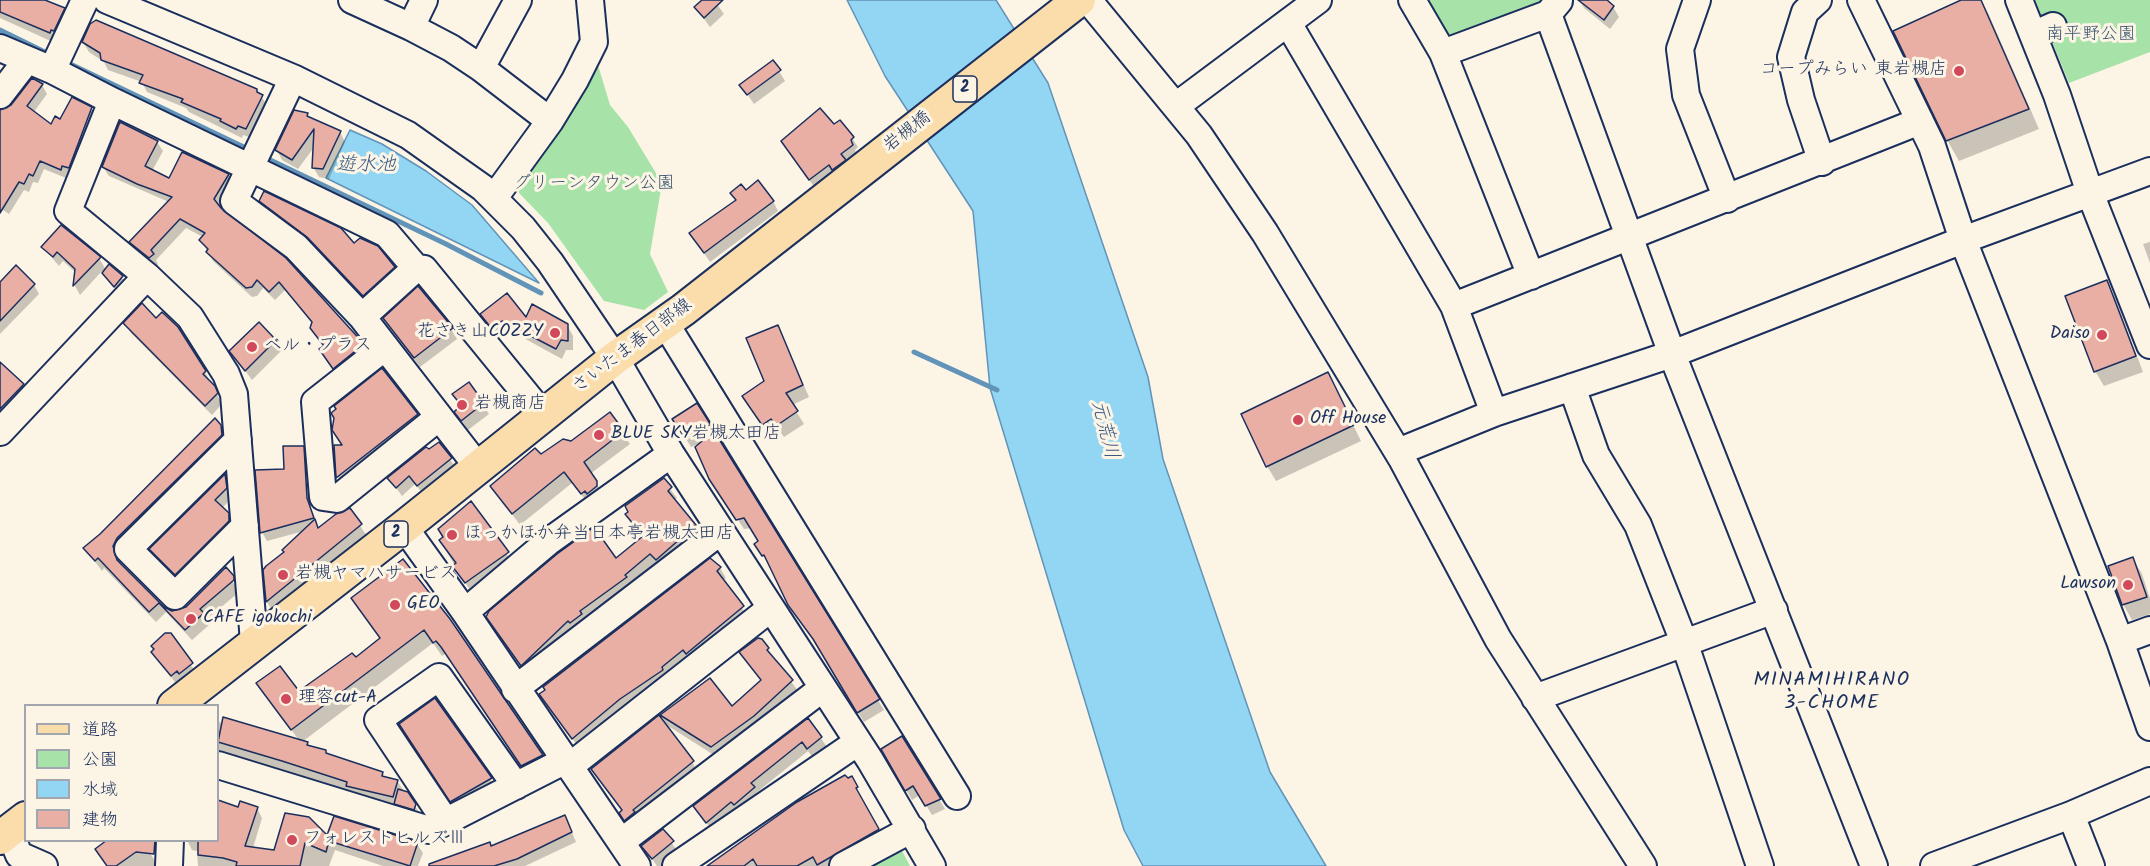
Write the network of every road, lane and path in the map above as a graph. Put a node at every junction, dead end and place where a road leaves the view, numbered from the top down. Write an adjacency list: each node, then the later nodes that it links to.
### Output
1 (85, 0): 20 (street)
2 (107, 0): 22 (street)
3 (352, 0): 16 (street)
4 (424, 0): 16 (street)
5 (518, 0): 21 (street)
6 (590, 0): 27 (street)
7 (1318, 0): 15 (street)
8 (1412, 0): 18 (street)
9 (1697, 0): 34 (street)
10 (1818, 0): 29 (street)
11 (1861, 0): 26 (street)
12 (2019, 0): 32 (street)
13 (1078, 4): 25 (street); 30 (main road, 岩槻橋 / 2)
14 (1554, 7): 18 (street); 35 (street)
15 (1288, 23): 25 (street); 40 (street)
16 (411, 27): 21 (street)
17 (0, 48): 19 (street)
18 (1443, 53): 39 (street)
19 (27, 60): 23 (street); 24 (street)
20 (56, 62)
21 (481, 68): 27 (street)
22 (293, 78): 28 (street); 33 (street)
23 (0, 95)
24 (112, 101): 28 (street); 38 (street)
25 (1176, 106): 53 (street)
26 (1920, 121): 29 (street); 36 (street)
27 (550, 122): 33 (street)
28 (255, 158): 37 (street); 41 (street)
29 (1822, 162): 34 (street)
30 (865, 167): 42 (main road, さいたま春日部線 / 2)
31 (2150, 171): 32 (street)
32 (2090, 193): 36 (street); 43 (street)
33 (494, 198): 46 (street)
34 (1726, 199): 35 (street)
35 (1628, 238): 39 (street); 45 (street)
36 (1963, 240): 45 (street); 63 (street)
37 (416, 268): 41 (street); 49 (street)
38 (147, 276): 51 (street); 52 (street)
39 (1531, 276): 40 (street)
40 (1454, 306): 48 (street)
41 (362, 317): 44 (street)
42 (665, 323): 46 (main road, さいたま春日部線 / 2); 76 (street)
43 (2150, 345)
44 (385, 347): 50 (street); 50 (street)
45 (1672, 354): 47 (street); 60 (street)
46 (615, 358): 49 (main road, さいたま春日部線 / 2); 54 (street)
47 (1572, 387): 48 (street); 65 (street)
48 (1494, 413): 53 (street)
49 (543, 415): 55 (main road, さいたま春日部線 / 2)
50 (439, 417): 55 (street)
51 (0, 432)
52 (238, 440): 56 (street); 56 (street)
53 (1398, 452): 68 (street)
54 (671, 454): 58 (street); 61 (street)
55 (478, 467): 57 (main road, さいたま春日部線 / 2)
56 (245, 526): 64 (street)
57 (404, 527): 61 (street); 64 (main road, さいたま春日部線 / 2)
58 (721, 531): 59 (street); 67 (street)
59 (771, 608): 66 (street); 72 (street)
60 (1774, 610): 65 (street); 92 (street)
61 (465, 612): 67 (street)
62 (2150, 630): 63 (street)
63 (2120, 641): 70 (street)
64 (254, 642): 69 (main road, さいたま春日部線 / 2)
65 (1684, 642): 68 (street); 91 (street)
66 (823, 688): 71 (street); 82 (street)
67 (515, 689): 72 (street)
68 (1535, 698): 90 (street)
69 (176, 704)
70 (2150, 727)
71 (858, 742): 80 (street); 87 (street)
72 (568, 763): 75 (street); 82 (street)
73 (219, 765): 78 (street)
74 (2150, 781): 77 (street)
75 (516, 786): 78 (street); 78 (street)
76 (957, 796)
77 (2071, 815): 83 (street); 94 (street)
78 (446, 822)
79 (12, 829): 84 (street)
80 (912, 829): 88 (street); 89 (street)
81 (170, 842): 85 (street)
82 (621, 842): 86 (street)
83 (1977, 859): 93 (street)
84 (44, 866)
85 (169, 866)
86 (637, 866)
87 (676, 866)
88 (843, 866)
89 (932, 866)
90 (1643, 866)
91 (1760, 866)
92 (1874, 866)
93 (1934, 866)
94 (2091, 866)

